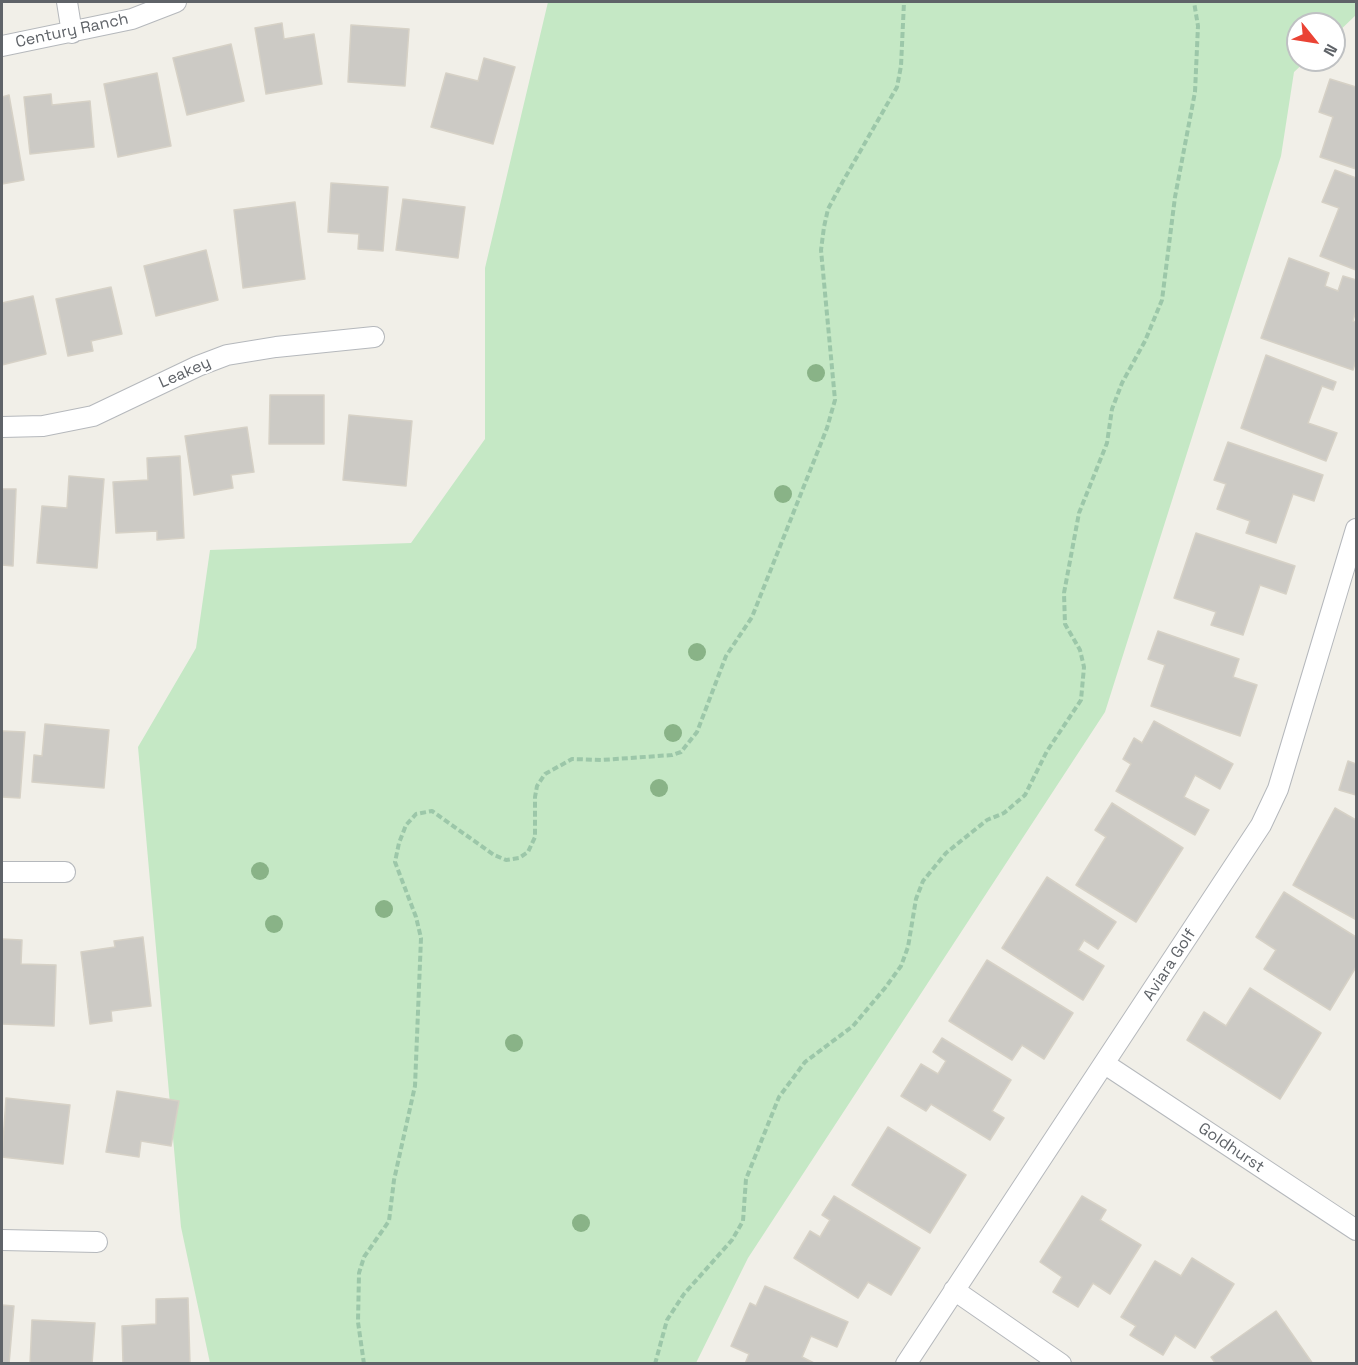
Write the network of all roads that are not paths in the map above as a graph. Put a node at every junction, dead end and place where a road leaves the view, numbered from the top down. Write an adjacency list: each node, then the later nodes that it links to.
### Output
1 (67, 2): 3 (street)
2 (176, 2): 3 (street, Century Ranch)
3 (72, 33): 4 (street, Century Ranch)
4 (2, 46)
5 (374, 337): 6 (street, Leakey)
6 (2, 427)
7 (1356, 529): 10 (street, Aviara Golf)
8 (2, 872): 9 (street)
9 (65, 872)
10 (1105, 1064): 11 (street, Goldhurst); 14 (street, Aviara Golf)
11 (1356, 1230)
12 (2, 1240): 13 (street)
13 (97, 1242)
14 (954, 1290): 15 (street, Aviara Golf); 16 (street)
15 (906, 1364)
16 (1061, 1364)

